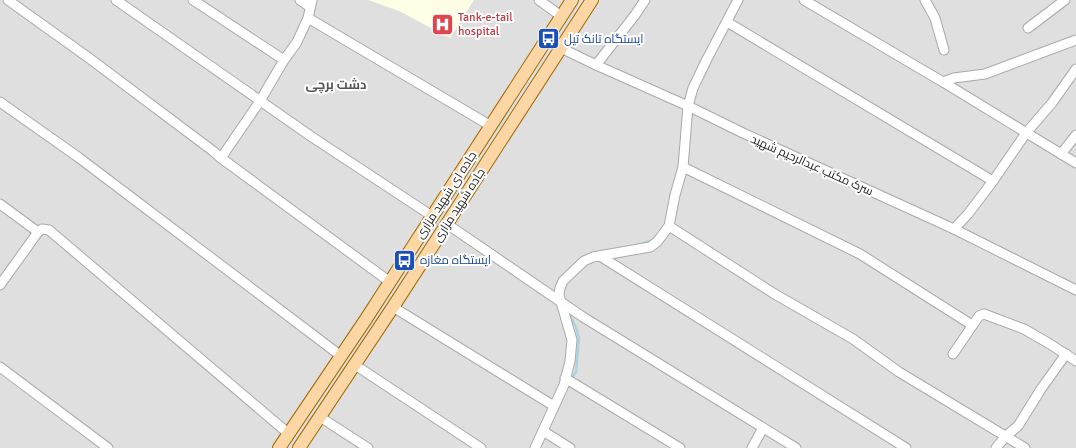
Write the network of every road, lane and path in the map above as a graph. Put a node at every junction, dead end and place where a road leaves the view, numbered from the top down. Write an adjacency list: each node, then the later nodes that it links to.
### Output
1 (8, 0): 33 (street)
2 (116, 0): 26 (street)
3 (193, 0): 22 (street)
4 (300, 0): 13 (street)
5 (539, 0): 14 (street)
6 (572, 0): 14 (main road, جاده ای شهید مزاری)
7 (592, 0): 20 (main road, جاده شهید مزاری)
8 (645, 0): 23 (street)
9 (738, 0): 16 (street)
10 (804, 0): 25 (street)
11 (925, 0): 21 (street)
12 (1065, 0): 17 (street)
13 (311, 3): 15 (street)
14 (561, 16): 18 (main road, جاده ای شهید مزاری)
15 (308, 18): 22 (street); 29 (street)
16 (727, 22): 28 (street); 36 (street)
17 (1028, 28)
18 (547, 39): 20 (street, سرک مکتب عبدالرحیم شهید); 29 (main road, جاده ای شهید مزاری)
19 (1076, 40): 25 (street)
20 (561, 48): 23 (street, سرک مکتب عبدالرحیم شهید); 39 (main road, جاده شهید مزاری)
21 (944, 50)
22 (284, 60): 26 (street)
23 (596, 66): 28 (street, سرک مکتب عبدالرحیم شهید)
24 (1076, 69): 30 (street)
25 (943, 82): 30 (street)
26 (260, 101): 33 (street); 38 (street)
27 (0, 102): 52 (street)
28 (688, 106): 35 (street); 41 (street, سرک مکتب عبدالرحیم شهید)
29 (491, 126): 38 (main road, جاده ای شهید مزاری)
30 (1026, 133): 32 (street); 36 (street)
31 (1076, 135): 32 (street)
32 (1061, 154): 34 (street)
33 (221, 158): 44 (street)
34 (1076, 163)
35 (684, 167): 40 (street); 49 (street)
36 (993, 181): 41 (street)
37 (0, 204): 42 (street)
38 (432, 216): 44 (main road, جاده ای شهید مزاری)
39 (447, 224): 47 (street); 48 (main road, جاده شهید مزاری)
40 (669, 226): 43 (street); 62 (street)
41 (954, 229): 46 (street, سرک مکتب عبدالرحیم شهید)
42 (38, 232): 45 (street); 61 (street)
43 (600, 256): 47 (street); 73 (street)
44 (390, 282): 52 (main road, جاده ای شهید مزاری)
45 (0, 286)
46 (1076, 290)
47 (561, 302): 56 (street); 59 (street)
48 (393, 307): 54 (main road, جاده شهید مزاری); 57 (street)
49 (972, 325): 50 (street); 51 (street)
50 (953, 354)
51 (1066, 354): 53 (street); 62 (street)
52 (341, 356): 61 (main road, جاده ای شهید مزاری)
53 (1076, 361)
54 (355, 365): 58 (main road, جاده شهید مزاری); 67 (street)
55 (0, 367): 63 (street)
56 (565, 378): 57 (street); 70 (street)
57 (554, 406): 60 (street)
58 (320, 417): 65 (main road, جاده شهید مزاری); 66 (street)
59 (763, 428): 71 (street); 72 (street)
60 (543, 431): 68 (street); 69 (street)
61 (289, 434): 64 (main road, جاده ای شهید مزاری)
62 (1006, 436): 74 (street); 75 (street)
63 (108, 448)
64 (280, 448)
65 (299, 448)
66 (368, 448)
67 (481, 448)
68 (535, 448)
69 (570, 448)
70 (680, 448)
71 (752, 448)
72 (796, 448)
73 (906, 448)
74 (996, 448)
75 (1025, 448)

